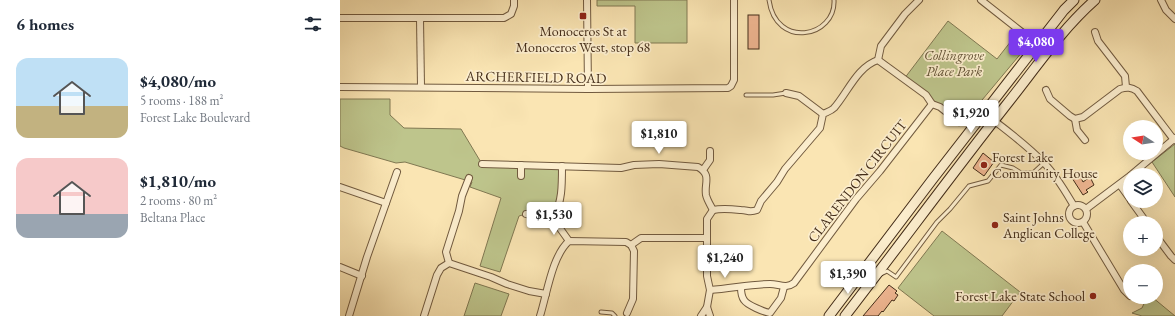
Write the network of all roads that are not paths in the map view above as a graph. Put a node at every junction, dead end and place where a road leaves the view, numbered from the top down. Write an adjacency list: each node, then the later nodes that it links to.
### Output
1 (514, 0): 12 (street)
2 (587, 0): 22 (street)
3 (734, 0): 22 (street, ARCHERFIELD ROAD)
4 (769, 0): 5 (lane)
5 (834, 0)
6 (919, 0): 18 (street)
7 (981, 0): 15 (street)
8 (1074, 0): 28 (main road)
9 (1095, 0): 32 (main road)
10 (1161, 0): 13 (street)
11 (340, 18): 12 (street)
12 (420, 18): 20 (street)
13 (1175, 19)
14 (1095, 32): 21 (street)
15 (1023, 33): 16 (street); 17 (street)
16 (1032, 37)
17 (1014, 47)
18 (878, 60): 26 (street); 29 (street)
19 (340, 87): 20 (street, ARCHERFIELD ROAD)
20 (421, 87): 22 (street, ARCHERFIELD ROAD)
21 (1126, 87): 31 (street); 34 (street)
22 (588, 89)
23 (1046, 90): 31 (street)
24 (786, 93): 25 (lane); 29 (street)
25 (746, 95)
26 (932, 104): 30 (street); 67 (street, CLARENDON CIRCUIT)
27 (960, 108): 30 (street)
28 (984, 113): 32 (street); 74 (main road)
29 (823, 114): 53 (street)
30 (953, 117): 33 (street)
31 (1075, 119): 35 (street)
32 (994, 120): 37 (street); 65 (main road)
33 (959, 122)
34 (1174, 139): 41 (street)
35 (1085, 140)
36 (710, 151): 42 (street)
37 (1044, 163): 51 (street); 65 (lane)
38 (482, 164): 39 (street)
39 (522, 165): 40 (street); 44 (street)
40 (562, 166): 42 (street); 55 (street)
41 (1140, 168)
42 (704, 170): 53 (street)
43 (397, 172): 50 (street)
44 (521, 176)
45 (469, 178): 62 (street)
46 (1123, 183): 47 (street)
47 (1120, 185): 49 (street); 52 (street)
48 (340, 187): 50 (street)
49 (1123, 189)
50 (386, 202): 64 (street)
51 (1074, 206): 52 (street); 56 (street)
52 (1086, 209): 56 (street)
53 (713, 210): 57 (street)
54 (526, 214): 55 (street)
55 (554, 220): 58 (street)
56 (1083, 222): 68 (street)
57 (707, 238): 59 (street); 69 (street)
58 (569, 241): 59 (street); 70 (street)
59 (631, 245): 75 (street)
60 (1163, 245): 61 (street)
61 (1175, 260)
62 (449, 263): 70 (street); 77 (street)
63 (340, 267): 64 (street)
64 (362, 276): 76 (street)
65 (876, 276): 82 (main road)
66 (741, 287): 67 (street); 69 (street); 73 (street)
67 (784, 287): 73 (street)
68 (1123, 288)
69 (710, 290): 71 (street)
70 (546, 294): 78 (street)
71 (707, 307): 80 (street); 81 (street)
72 (601, 312): 79 (lane)
73 (771, 314)
74 (833, 314): 82 (lane)
75 (626, 315)
76 (349, 316)
77 (424, 316)
78 (540, 316)
79 (615, 316)
80 (701, 316)
81 (710, 316)
82 (844, 316)

